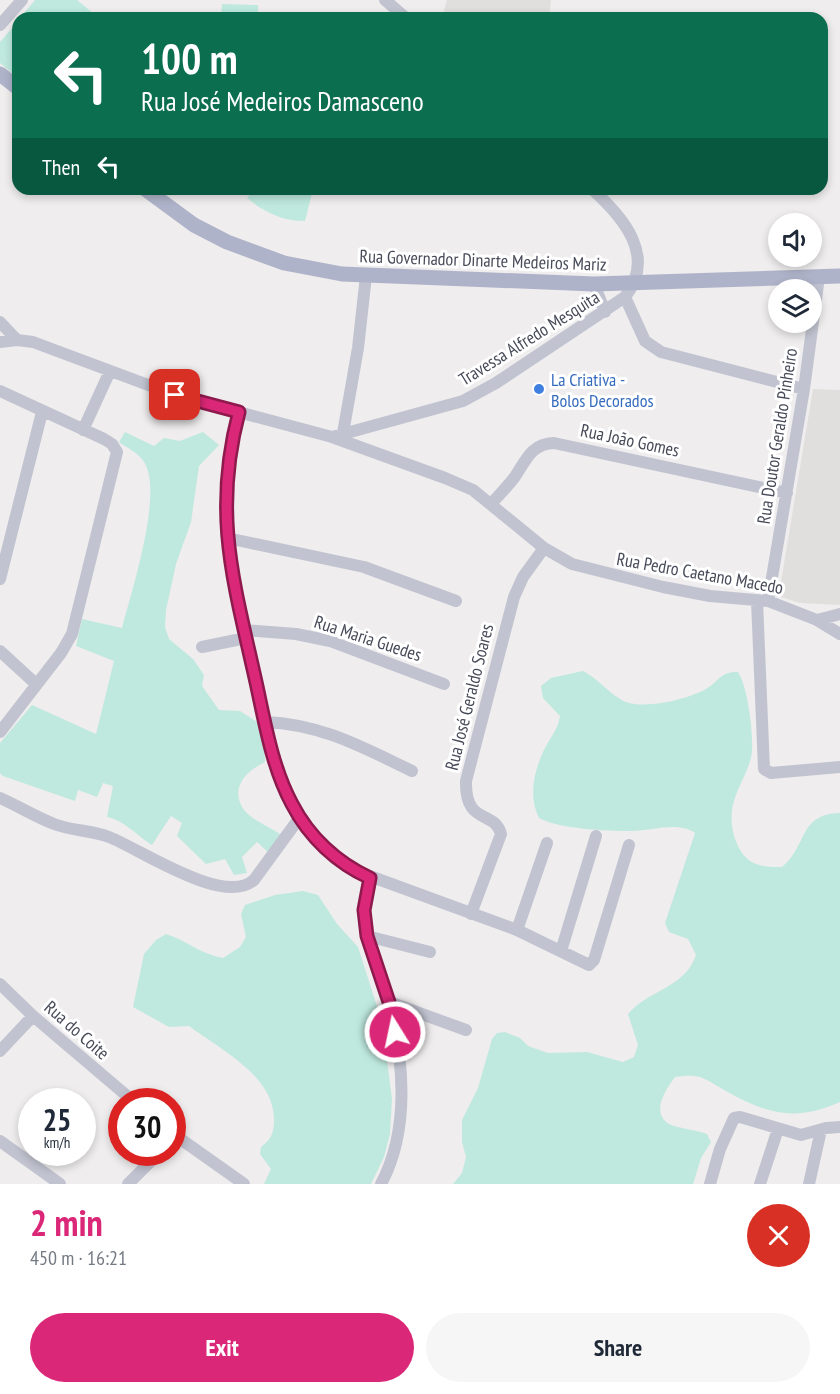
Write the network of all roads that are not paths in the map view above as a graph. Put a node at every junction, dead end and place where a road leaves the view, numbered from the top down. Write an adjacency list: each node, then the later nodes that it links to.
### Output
1 (22, 0): 4 (street)
2 (385, 0): 3 (street)
3 (399, 12)
4 (0, 25)
5 (0, 74): 6 (main road)
6 (12, 83)
7 (153, 195): 9 (main road, Rua Governador Dinarte Medeiros Mariz)
8 (599, 195): 13 (street)
9 (366, 276): 12 (main road, Rua Governador Dinarte Medeiros Mariz); 25 (street)
10 (840, 276): 11 (main road, Rua Governador Dinarte Medeiros Mariz)
11 (819, 277): 13 (main road, Rua Governador Dinarte Medeiros Mariz); 20 (street, Rua Doutor Geraldo Pinheiro)
12 (594, 284): 13 (main road, Rua Governador Dinarte Medeiros Mariz); 15 (street)
13 (635, 284): 14 (street, Travessa Alfredo Mesquita)
14 (625, 297): 15 (street, Travessa Alfredo Mesquita); 20 (street)
15 (605, 312): 25 (street, Travessa Alfredo Mesquita)
16 (0, 322): 17 (street)
17 (17, 340): 18 (street); 19 (street, Rua Pedro Caetano Macedo)
18 (0, 342)
19 (110, 371): 23 (street, Rua Pedro Caetano Macedo); 24 (street)
20 (804, 389): 26 (street, Rua Doutor Geraldo Pinheiro)
21 (0, 391): 22 (street)
22 (42, 412): 24 (street); 30 (street)
23 (239, 412): 25 (street, Rua Pedro Caetano Macedo); 28 (street)
24 (83, 430): 39 (street)
25 (337, 435): 27 (street, Rua Pedro Caetano Macedo)
26 (787, 493): 27 (street, Rua João Gomes); 32 (street, Rua Doutor Geraldo Pinheiro)
27 (492, 503): 29 (street, Rua Pedro Caetano Macedo)
28 (227, 538): 31 (street); 35 (street)
29 (544, 548): 32 (street, Rua Pedro Caetano Macedo); 51 (street, Rua José Geraldo Soares)
30 (0, 579)
31 (456, 601)
32 (762, 601): 34 (street, Rua Pedro Caetano Macedo); 43 (street, Rua Doutor Geraldo Pinheiro)
33 (840, 614): 34 (street)
34 (817, 620): 36 (street, Rua Pedro Caetano Macedo)
35 (245, 634): 37 (street, Rua Maria Guedes); 40 (street, Rua Maria Guedes); 41 (street)
36 (840, 634)
37 (202, 647)
38 (0, 651): 39 (street)
39 (36, 684): 42 (street)
40 (444, 684)
41 (265, 722): 44 (street); 46 (street)
42 (0, 732)
43 (840, 767)
44 (411, 771)
45 (0, 798): 46 (street)
46 (300, 817): 50 (street)
47 (596, 836): 54 (street)
48 (547, 843): 52 (street)
49 (629, 845): 54 (street)
50 (370, 878): 51 (street); 53 (street)
51 (471, 914): 52 (street)
52 (517, 930): 54 (street)
53 (367, 936): 55 (street); 57 (street)
54 (561, 951)
55 (429, 952)
56 (0, 984): 58 (street, Rua do Coite)
57 (389, 1002): 59 (street); 71 (street)
58 (33, 1016): 60 (street); 61 (street, Rua do Coite)
59 (466, 1030)
60 (0, 1051)
61 (118, 1088)
62 (840, 1127): 64 (street)
63 (778, 1129): 64 (street); 72 (street); 73 (street)
64 (821, 1130): 74 (street)
65 (0, 1141): 68 (street)
66 (186, 1144): 70 (street)
67 (146, 1166): 69 (street)
68 (60, 1184)
69 (128, 1184)
70 (244, 1184)
71 (381, 1184)
72 (710, 1184)
73 (760, 1184)
74 (809, 1184)

